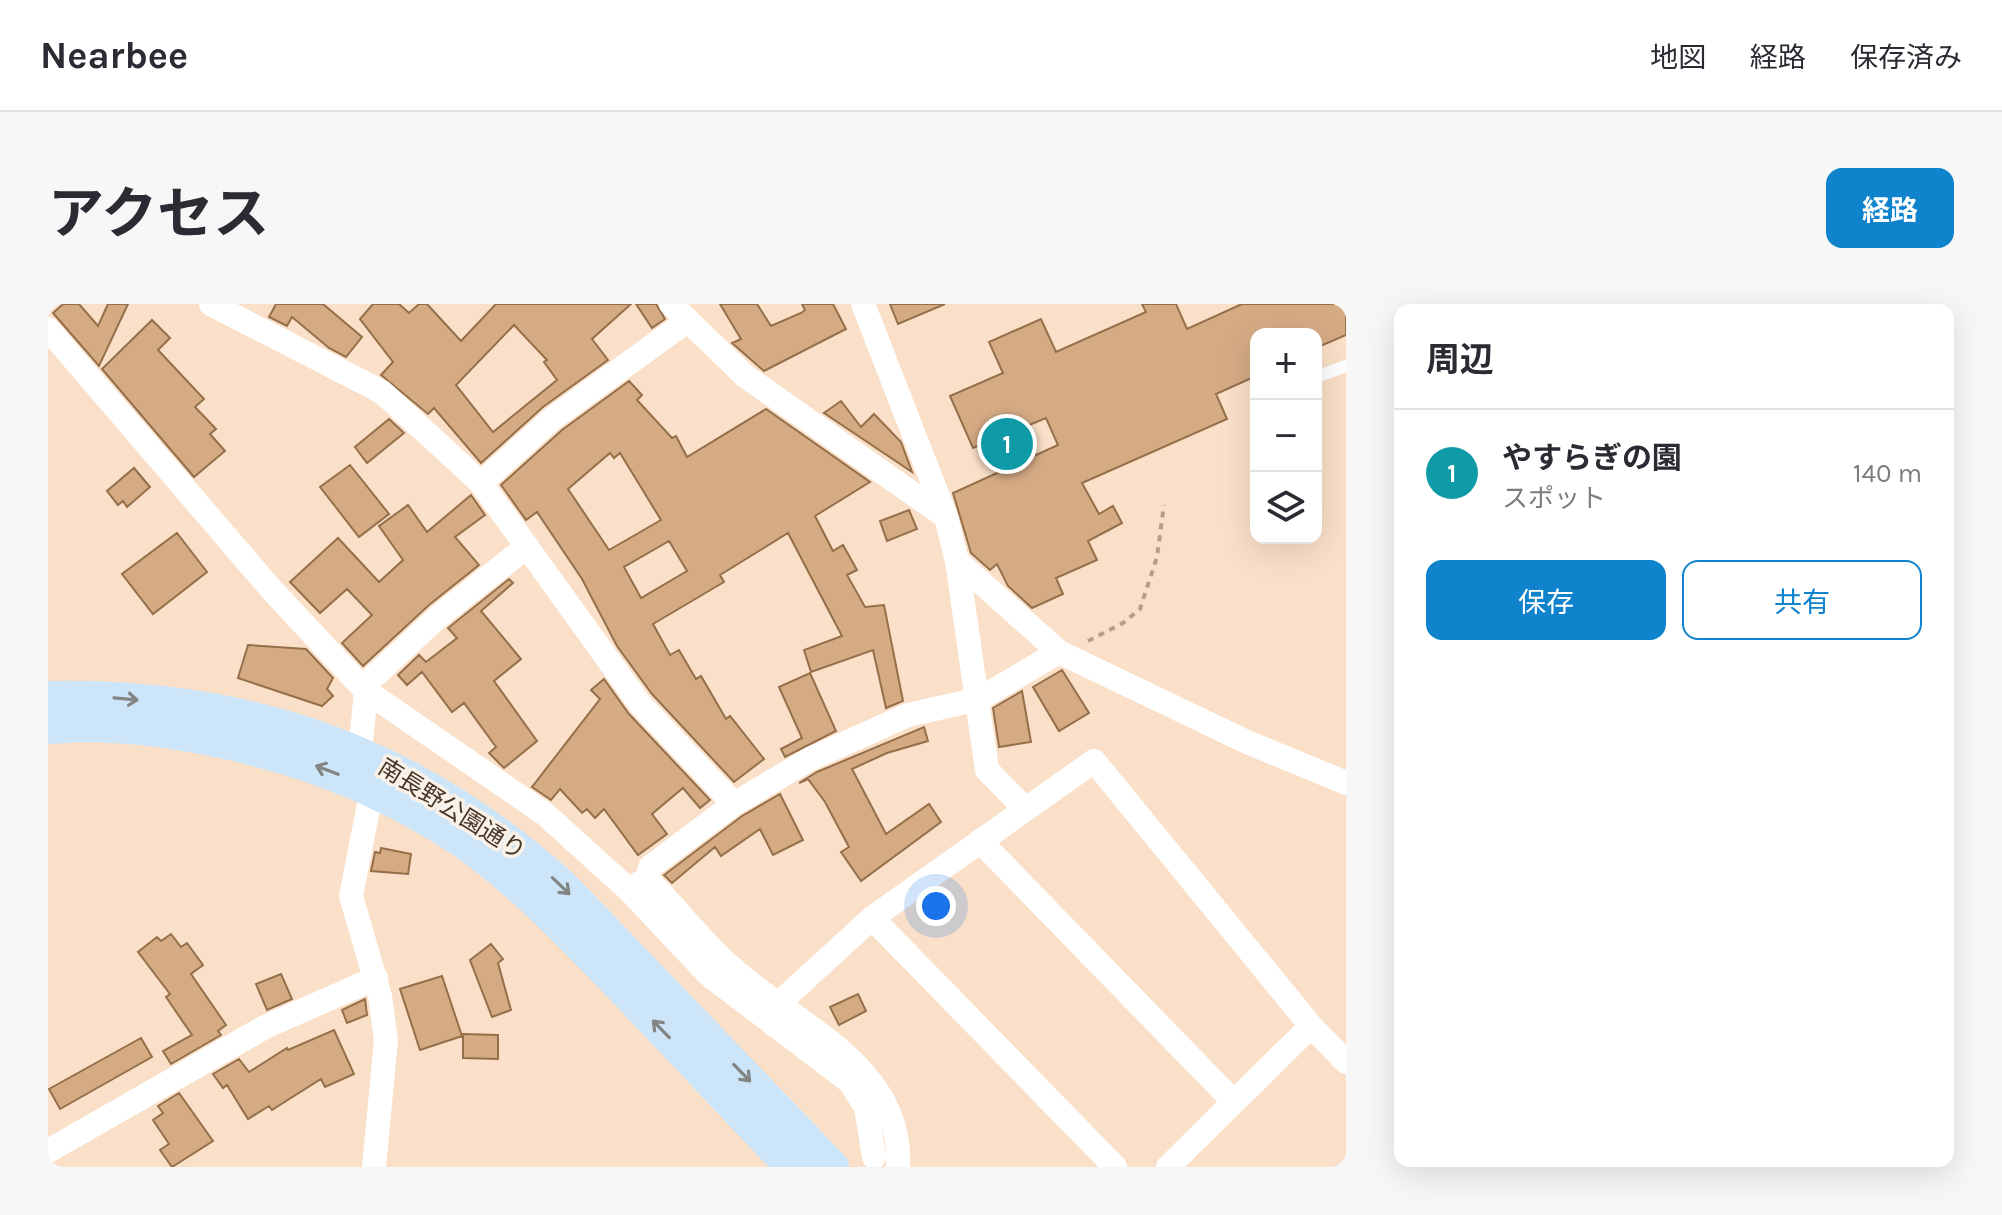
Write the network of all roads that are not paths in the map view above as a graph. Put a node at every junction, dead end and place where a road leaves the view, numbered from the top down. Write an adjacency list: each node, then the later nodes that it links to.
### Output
1 (211, 304): 7 (street)
2 (863, 304): 8 (street)
3 (679, 312): 7 (street); 8 (street)
4 (48, 329): 12 (street)
5 (1346, 366): 6 (lane)
6 (1322, 375)
7 (481, 483): 9 (street)
8 (946, 517): 10 (street)
9 (525, 548): 12 (street); 19 (street)
10 (957, 561): 11 (street); 14 (street)
11 (1059, 652): 14 (street); 17 (street)
12 (366, 691): 16 (street); 22 (street)
13 (48, 698): 16 (street, 南長野公園通り, one-way to 16)
14 (979, 699): 19 (street); 20 (street)
15 (48, 727): 18 (street, 南長野公園通り, one-way to 15)
16 (360, 752): 33 (street, 南長野公園通り, one-way to 33)
17 (1346, 783)
18 (372, 789): 24 (street); 32 (street, 南長野公園通り, one-way to 18)
19 (734, 804): 22 (street)
20 (1024, 808): 21 (street); 26 (street)
21 (980, 841): 23 (street); 28 (street)
22 (638, 885): 25 (street); 30 (street)
23 (872, 918): 25 (street); 35 (street)
24 (376, 978): 29 (street); 31 (street)
25 (777, 1005): 34 (street)
26 (1311, 1026): 27 (street); 28 (street)
27 (1346, 1062)
28 (1234, 1102): 36 (street)
29 (48, 1151)
30 (874, 1157)
31 (374, 1167)
32 (792, 1167)
33 (832, 1167)
34 (898, 1167)
35 (1115, 1167)
36 (1168, 1167)

